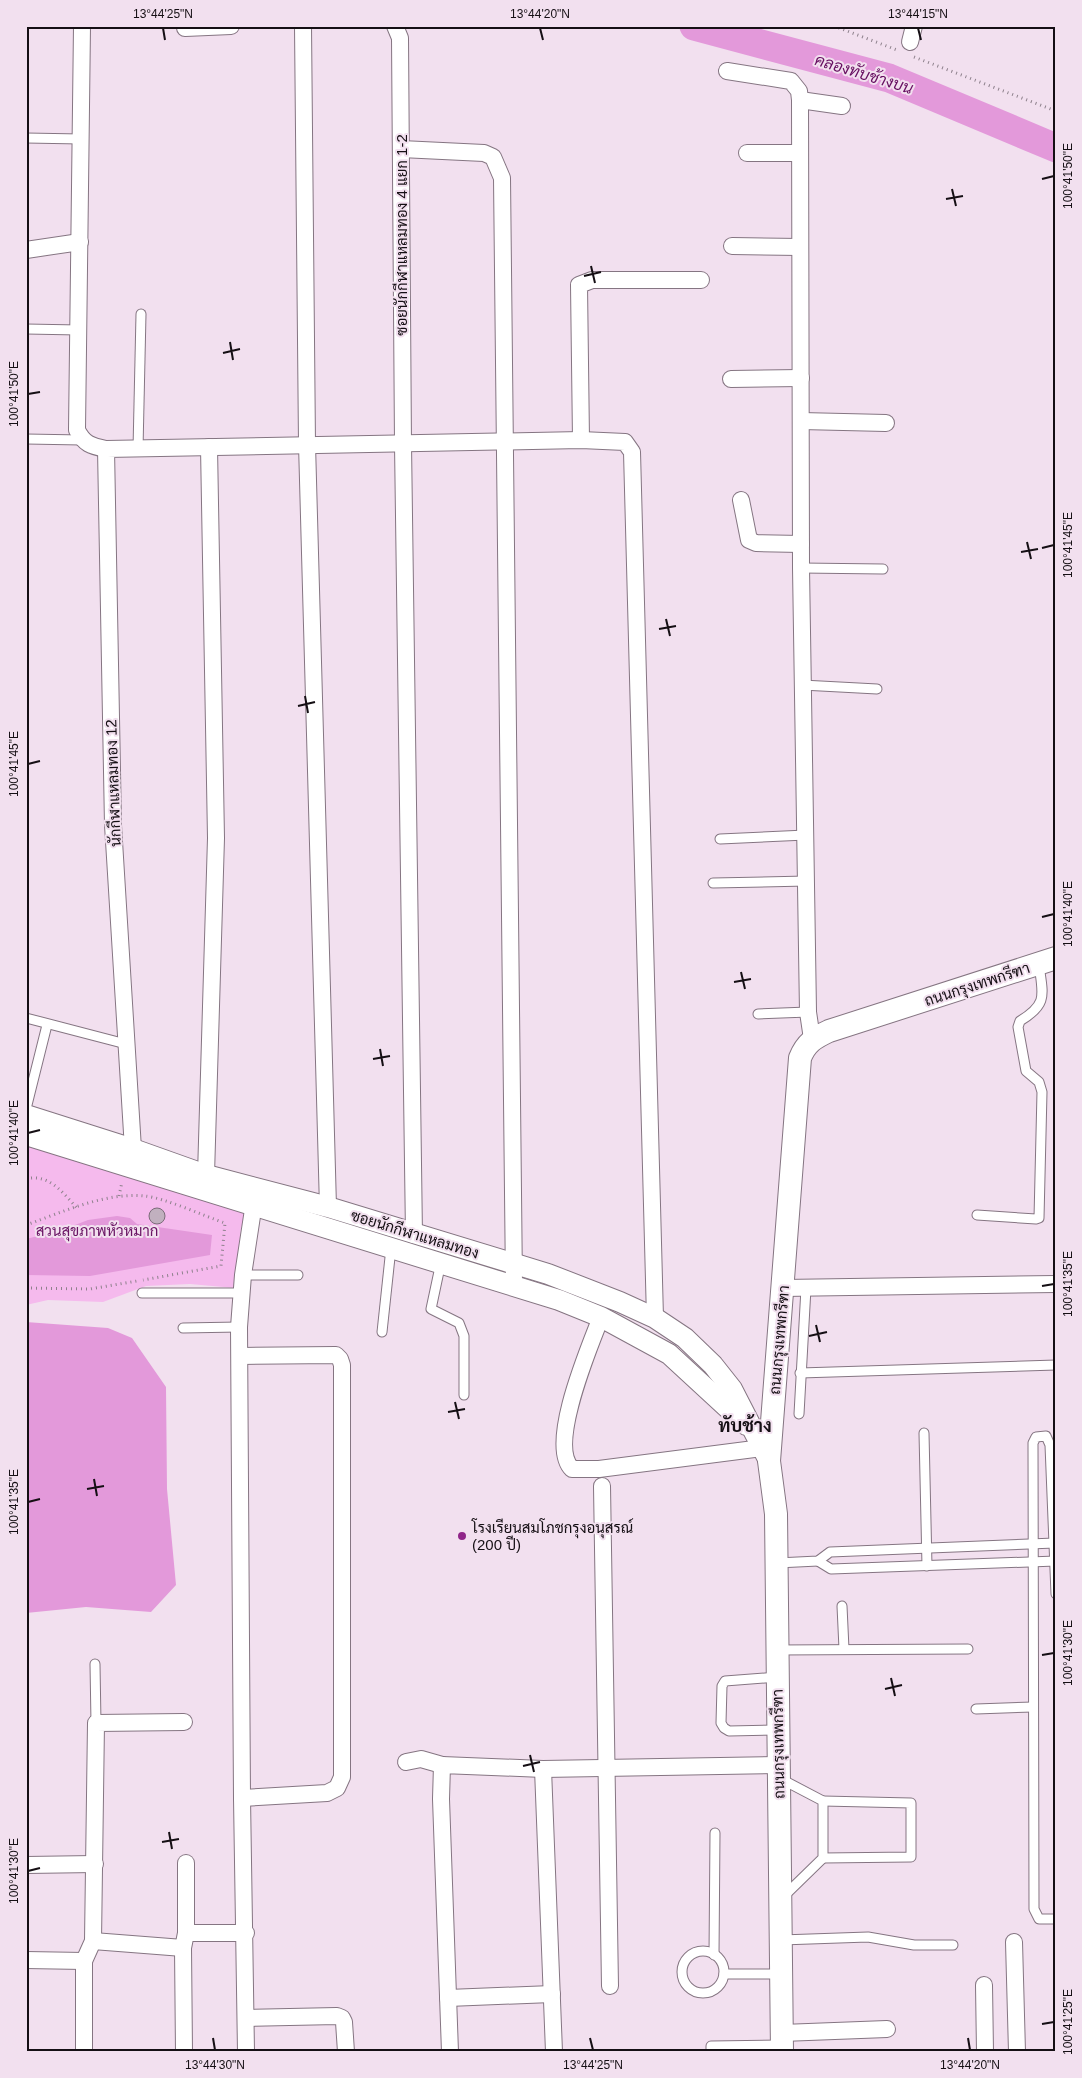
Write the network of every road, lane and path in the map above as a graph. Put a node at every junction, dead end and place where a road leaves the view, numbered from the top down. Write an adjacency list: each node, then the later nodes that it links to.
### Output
1 (82, 26): 13 (street)
2 (231, 26): 6 (street)
3 (303, 26): 33 (street)
4 (395, 26): 14 (street, ซอยนักกีฬาแหลมทอง 4 แยก 1-2)
5 (834, 26): 7 (path)
6 (185, 28)
7 (908, 43): 11 (path)
8 (727, 71): 9 (street)
9 (800, 100): 10 (street); 16 (street)
10 (842, 106)
11 (1056, 111)
12 (26, 138): 13 (lane)
13 (81, 139): 17 (street)
14 (401, 149): 32 (street); 34 (street, ซอยนักกีฬาแหลมทอง 4 แยก 1-2)
15 (747, 153): 16 (street)
16 (800, 153): 19 (street)
17 (80, 242): 20 (street); 24 (street)
18 (732, 246): 19 (street)
19 (800, 247): 25 (street)
20 (26, 250)
21 (701, 280): 31 (street)
22 (141, 314): 37 (lane)
23 (26, 329): 24 (lane)
24 (79, 330): 30 (street)
25 (801, 378): 26 (street); 27 (street)
26 (731, 379)
27 (801, 421): 28 (street); 39 (street)
28 (886, 423)
29 (26, 439): 30 (lane)
30 (82, 440): 36 (street)
31 (581, 440): 32 (street); 80 (street)
32 (504, 442): 34 (street); 69 (street)
33 (307, 444): 34 (street); 35 (street); 62 (street)
34 (403, 444): 66 (street, ซอยนักกีฬาแหลมทอง 4 แยก 1-2)
35 (209, 447): 37 (street); 59 (street)
36 (106, 449): 37 (street); 54 (street, นักกีฬาแหลมทอง 12)
37 (138, 449)
38 (741, 500): 39 (street)
39 (802, 544): 40 (street)
40 (801, 568): 41 (lane); 42 (street)
41 (883, 569)
42 (802, 685): 43 (lane); 44 (street)
43 (877, 689)
44 (806, 835): 45 (lane); 46 (street)
45 (720, 839)
46 (807, 881): 47 (lane); 49 (street)
47 (713, 883)
48 (1047, 961): 53 (main road, ถนนกรุงเทพกรีฑา); 64 (lane)
49 (808, 1012): 50 (lane); 53 (street)
50 (758, 1014)
51 (26, 1018): 52 (lane)
52 (47, 1025): 54 (lane); 55 (lane)
53 (812, 1039): 75 (main road, ถนนกรุงเทพกรีฑา)
54 (126, 1044): 58 (street, นักกีฬาแหลมทอง 12)
55 (26, 1109)
56 (26, 1115): 58 (street, ซอยนักกีฬาแหลมทอง)
57 (26, 1135): 61 (street, ซอยนักกีฬาแหลมทอง)
58 (133, 1149): 59 (street, ซอยนักกีฬาแหลมทอง)
59 (206, 1175): 62 (street, ซอยนักกีฬาแหลมทอง)
60 (26, 1179): 63 (path)
61 (254, 1204): 67 (street, ซอยนักกีฬาแหลมทอง); 70 (street)
62 (328, 1207): 66 (street, ซอยนักกีฬาแหลมทอง)
63 (77, 1208): 65 (path); 74 (path)
64 (976, 1215)
65 (26, 1225)
66 (414, 1235): 69 (street, ซอยนักกีฬาแหลมทอง)
67 (391, 1248): 68 (street, ซอยนักกีฬาแหลมทอง); 83 (lane)
68 (441, 1262): 72 (street, ซอยนักกีฬาแหลมทอง); 87 (lane)
69 (515, 1264): 72 (street); 80 (street, ซอยนักกีฬาแหลมทอง)
70 (243, 1275): 71 (lane); 78 (street)
71 (298, 1276)
72 (514, 1284): 79 (street, ซอยนักกีฬาแหลมทอง)
73 (1056, 1284): 76 (street)
74 (26, 1288)
75 (783, 1288): 76 (street); 90 (main road, ถนนกรุงเทพกรีฑา)
76 (806, 1288): 86 (lane)
77 (142, 1293): 78 (lane)
78 (242, 1294): 81 (street)
79 (601, 1317): 90 (street, ซอยนักกีฬาแหลมทอง); 90 (street)
80 (655, 1318): 90 (street, ซอยนักกีฬาแหลมทอง)
81 (239, 1327): 82 (lane); 84 (street)
82 (183, 1328)
83 (382, 1332)
84 (241, 1356): 118 (street); 118 (street)
85 (1056, 1365): 86 (lane)
86 (800, 1373): 88 (lane)
87 (464, 1395)
88 (798, 1414)
89 (924, 1433): 95 (lane)
90 (762, 1446): 99 (main road, ถนนกรุงเทพกรีฑา)
91 (602, 1486): 116 (street)
92 (1055, 1503): 93 (lane); 94 (lane)
93 (1056, 1543): 94 (lane); 98 (lane)
94 (1033, 1544): 95 (lane); 97 (lane)
95 (926, 1547): 96 (lane); 100 (lane)
96 (818, 1561): 99 (lane); 100 (lane)
97 (1033, 1561): 98 (lane); 100 (lane); 108 (lane)
98 (1056, 1561): 101 (lane)
99 (777, 1563): 105 (main road, ถนนกรุงเทพกรีฑา)
100 (928, 1566)
101 (1056, 1594)
102 (842, 1606): 103 (lane)
103 (844, 1649): 104 (lane); 105 (lane)
104 (968, 1649)
105 (777, 1650): 107 (main road, ถนนกรุงเทพกรีฑา)
106 (94, 1664): 111 (lane)
107 (777, 1677): 112 (main road, ถนนกรุงเทพกรีฑา); 112 (lane)
108 (1034, 1707): 109 (lane); 126 (lane)
109 (976, 1708)
110 (184, 1722): 111 (street)
111 (96, 1723): 123 (street)
112 (778, 1730): 117 (main road, ถนนกรุงเทพกรีฑา)
113 (406, 1762): 114 (street)
114 (442, 1765): 115 (street); 141 (street)
115 (543, 1769): 116 (street); 140 (street)
116 (606, 1769): 117 (street); 139 (street)
117 (779, 1772): 119 (lane); 125 (main road, ถนนกรุงเทพกรีฑา)
118 (242, 1798): 127 (street)
119 (823, 1801): 121 (lane); 121 (lane)
120 (714, 1833): 133 (lane)
121 (823, 1858): 125 (lane)
122 (186, 1863): 130 (street)
123 (95, 1864): 124 (street); 129 (street)
124 (26, 1865)
125 (780, 1899): 128 (main road, ถนนกรุงเทพกรีฑา)
126 (1056, 1918)
127 (246, 1933): 130 (street); 142 (street)
128 (781, 1940): 132 (lane); 137 (main road, ถนนกรุงเทพกรีฑา)
129 (93, 1941): 130 (street); 135 (street)
130 (184, 1941): 146 (street)
131 (1014, 1942): 153 (street)
132 (953, 1945)
133 (714, 1954): 136 (lane); 136 (lane)
134 (26, 1960): 135 (street)
135 (84, 1961): 145 (street)
136 (724, 1974): 137 (lane)
137 (781, 1974): 144 (main road, ถนนกรุงเทพกรีฑา)
138 (984, 1985): 152 (street)
139 (610, 1986)
140 (552, 1994): 141 (street); 150 (street)
141 (448, 1998): 149 (street)
142 (246, 2018): 147 (street); 148 (street)
143 (887, 2029): 144 (street)
144 (782, 2043): 151 (lane)
145 (84, 2052)
146 (184, 2052)
147 (246, 2052)
148 (346, 2052)
149 (450, 2052)
150 (554, 2052)
151 (712, 2052)
152 (985, 2052)
153 (1016, 2052)

